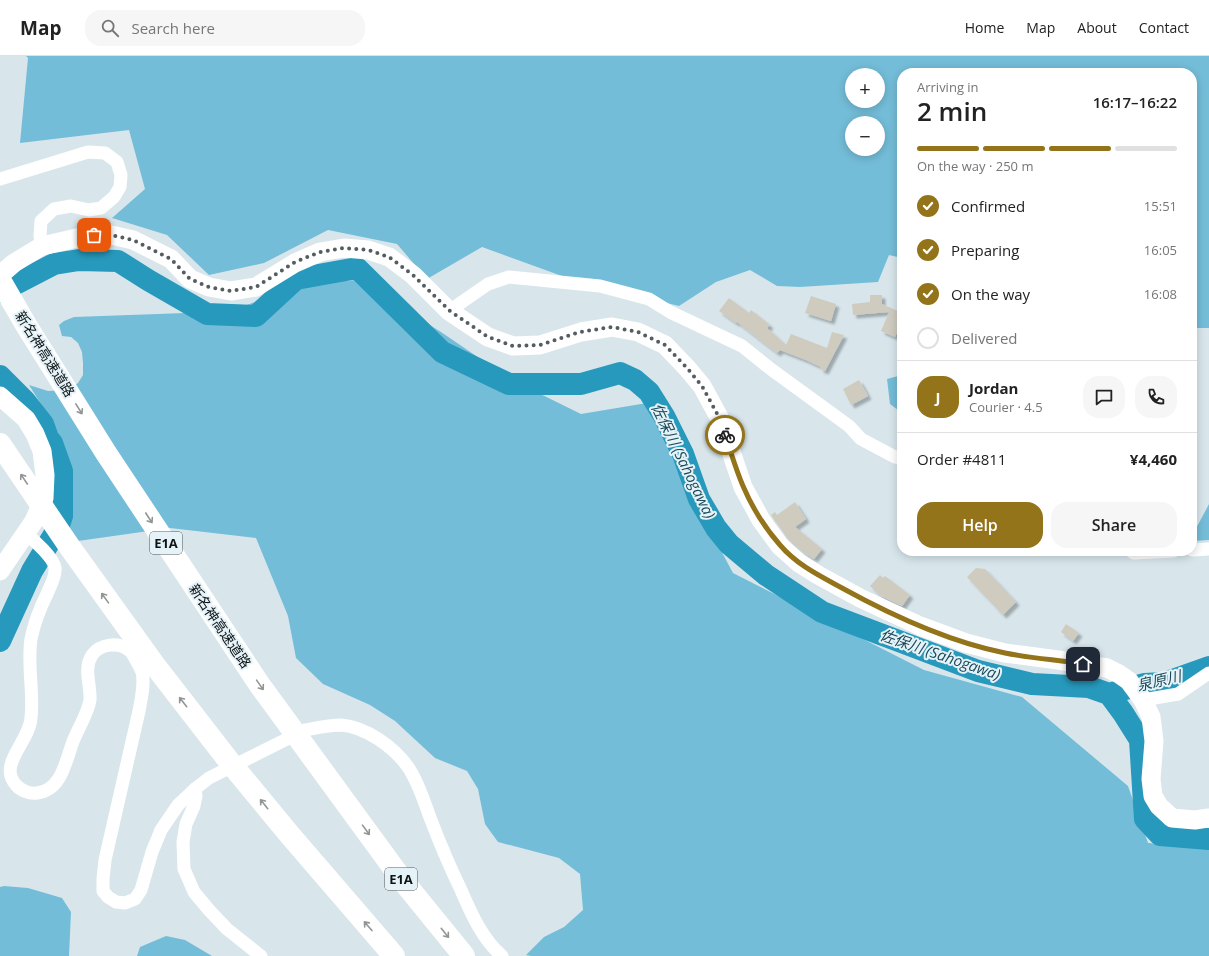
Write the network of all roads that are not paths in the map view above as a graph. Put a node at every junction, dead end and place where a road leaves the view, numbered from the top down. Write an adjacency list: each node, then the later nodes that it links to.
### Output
1 (0, 179): 2 (street)
2 (42, 246): 3 (main road); 5 (main road)
3 (0, 275)
4 (0, 280): 19 (highway, 新名神高速道路 / E1A, one-way to 19)
5 (450, 311): 8 (street); 14 (main road)
6 (0, 396): 9 (main road)
7 (0, 444): 18 (highway, one-way to 7)
8 (897, 457)
9 (29, 536): 12 (main road); 15 (street)
10 (1209, 549): 11 (street)
11 (1197, 550)
12 (0, 571)
13 (1209, 673): 14 (street)
14 (1137, 692): 16 (main road)
15 (195, 789): 17 (street); 20 (street)
16 (1209, 818)
17 (261, 956)
18 (394, 956)
19 (464, 956)
20 (502, 956)

